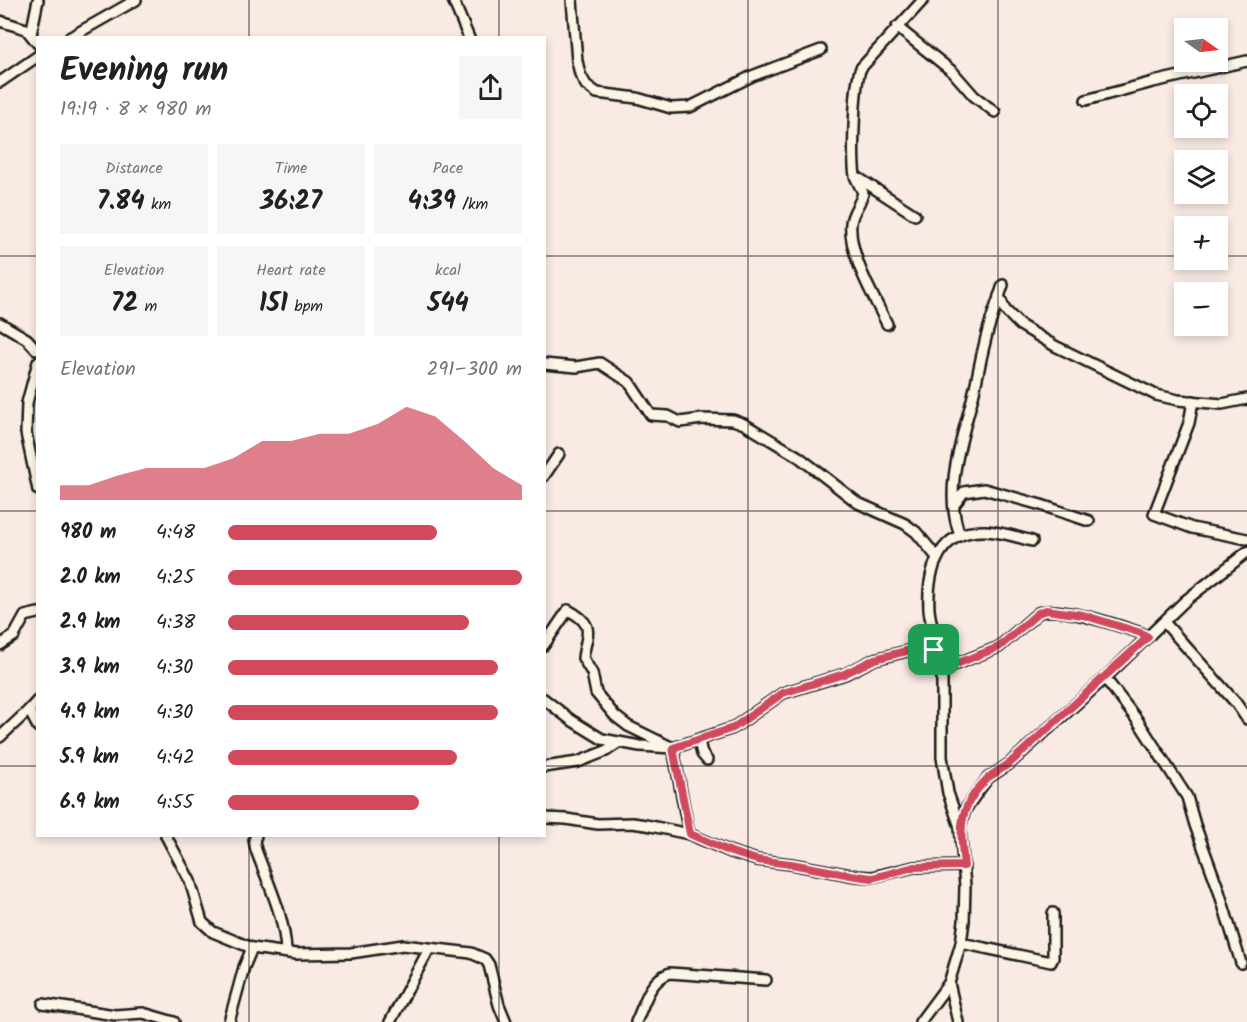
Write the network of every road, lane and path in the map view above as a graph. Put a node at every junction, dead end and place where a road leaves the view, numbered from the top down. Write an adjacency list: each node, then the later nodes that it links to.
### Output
1 (38, 0): 8 (street)
2 (453, 0): 10 (street)
3 (572, 0): 12 (street)
4 (923, 0): 7 (street)
5 (130, 1): 9 (street)
6 (0, 21): 8 (street)
7 (897, 27): 17 (street); 18 (street)
8 (31, 34): 11 (street)
9 (72, 36)
10 (468, 36)
11 (36, 41)
12 (821, 50)
13 (36, 57): 15 (street)
14 (1247, 61): 16 (street)
15 (0, 82)
16 (1086, 100)
17 (995, 112)
18 (855, 176): 19 (street); 23 (street)
19 (915, 215)
20 (1003, 285): 21 (street)
21 (999, 296): 28 (street); 32 (street)
22 (0, 323): 24 (street)
23 (887, 324)
24 (36, 347)
25 (546, 364): 38 (street)
26 (36, 369): 31 (street)
27 (1247, 399): 28 (street)
28 (1193, 401): 35 (street)
29 (559, 454): 30 (street)
30 (546, 473)
31 (36, 480)
32 (954, 505): 33 (street); 34 (street)
33 (1089, 521)
34 (960, 535): 36 (street); 38 (street)
35 (1247, 539)
36 (1032, 541)
37 (1247, 552): 40 (street)
38 (936, 556): 44 (street)
39 (36, 614): 43 (street)
40 (1164, 621): 41 (street); 50 (street)
41 (1148, 637): 45 (street); 46 (street)
42 (546, 642): 55 (street)
43 (0, 645)
44 (934, 650): 45 (street); 53 (street)
45 (941, 670): 59 (street)
46 (1105, 678): 59 (street); 69 (street)
47 (546, 701): 54 (street)
48 (36, 702): 49 (street)
49 (29, 710): 51 (street); 52 (street)
50 (1247, 719)
51 (36, 723)
52 (0, 737)
53 (699, 741): 55 (street); 56 (street)
54 (618, 743): 55 (street); 57 (street)
55 (673, 748): 60 (street)
56 (707, 760)
57 (546, 767)
58 (546, 818): 60 (street)
59 (960, 826): 63 (street)
60 (690, 834): 63 (street)
61 (167, 837): 66 (street)
62 (256, 837): 68 (street)
63 (964, 866): 65 (street)
64 (1053, 913): 65 (street)
65 (962, 943): 71 (street)
66 (252, 948): 68 (street); 74 (street)
67 (429, 949): 68 (street); 75 (street); 76 (street)
68 (286, 952)
69 (1241, 963)
70 (766, 981): 77 (street)
71 (949, 983): 78 (street); 79 (street)
72 (43, 1004): 73 (street)
73 (174, 1022)
74 (228, 1022)
75 (390, 1022)
76 (506, 1022)
77 (636, 1022)
78 (920, 1022)
79 (958, 1022)

